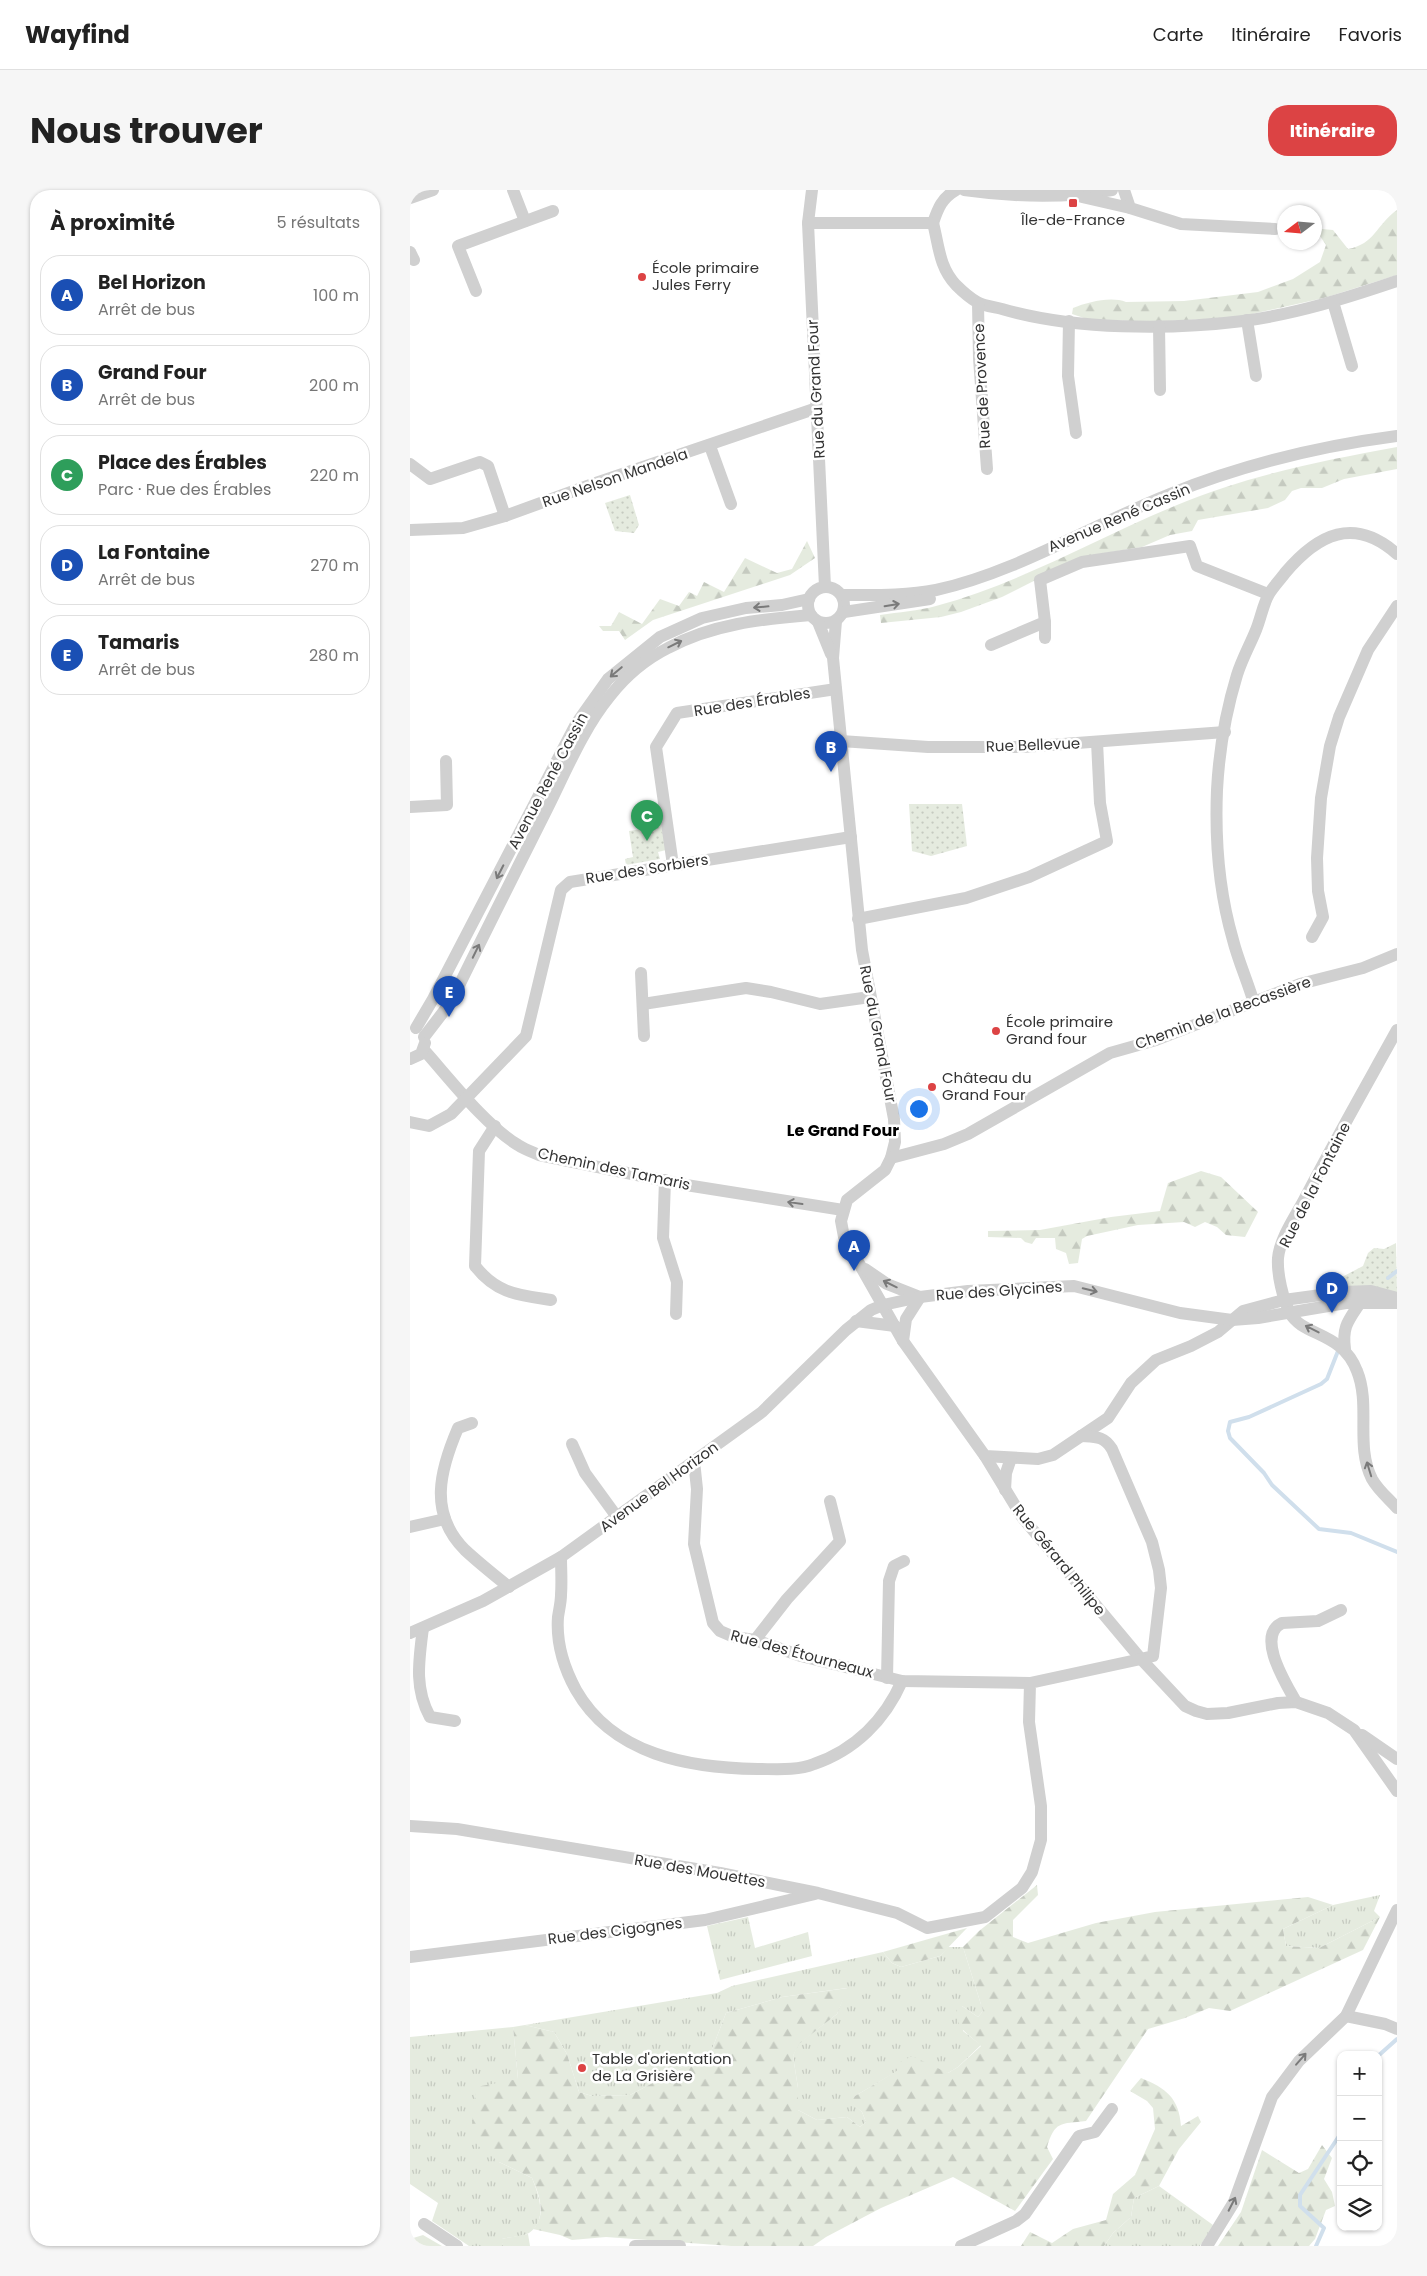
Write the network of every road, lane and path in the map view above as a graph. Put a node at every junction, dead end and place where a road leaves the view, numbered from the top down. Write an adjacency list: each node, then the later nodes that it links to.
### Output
1 (433, 190): 9 (street)
2 (513, 190): 12 (street)
3 (812, 190): 13 (street, Rue du Grand Four)
4 (956, 190): 14 (street)
5 (968, 190): 8 (street)
6 (1112, 190): 8 (street)
7 (1124, 190): 10 (street)
8 (1078, 196): 10 (street)
9 (410, 198)
10 (1130, 208): 15 (street)
11 (552, 211): 12 (street)
12 (525, 221): 17 (street)
13 (808, 223): 14 (street); 26 (street, Rue du Grand Four)
14 (933, 223): 19 (street, Rue de Provence)
15 (1275, 229)
16 (1397, 281): 18 (street, Rue de Provence)
17 (476, 292)
18 (1333, 302): 20 (street, Rue de Provence); 23 (street)
19 (978, 303): 21 (street, Rue de Provence); 32 (street, Rue de Provence)
20 (1246, 320): 22 (street, Rue de Provence); 24 (street)
21 (1069, 321): 22 (street, Rue de Provence); 27 (street)
22 (1159, 326): 25 (street)
23 (1352, 366)
24 (1256, 376)
25 (1160, 390)
26 (817, 408): 30 (street, Rue Nelson Mandela); 37 (street, Rue du Grand Four)
27 (1076, 433)
28 (1397, 436): 39 (street, Avenue René Cassin)
29 (1397, 443): 42 (street, Avenue René Cassin, one-way to 29)
30 (710, 446): 33 (street); 34 (street, Rue Nelson Mandela)
31 (410, 464): 34 (street)
32 (987, 469)
33 (731, 504)
34 (505, 516): 35 (street, Rue Nelson Mandela)
35 (410, 530)
36 (1397, 554): 38 (street)
37 (825, 587): 39 (street); 40 (street)
38 (1268, 594): 44 (street); 49 (street)
39 (842, 595): 42 (street)
40 (809, 599): 43 (street); 64 (street, Avenue René Cassin, one-way to 64)
41 (1397, 606): 57 (street)
42 (840, 616): 43 (street); 47 (street, Rue du Grand Four)
43 (814, 618): 47 (street, Rue du Grand Four); 64 (street, Avenue René Cassin, one-way to 43)
44 (1045, 622): 45 (street); 46 (street)
45 (1045, 638)
46 (991, 645)
47 (833, 658): 48 (street, Rue du Grand Four)
48 (836, 689): 50 (street, Rue du Grand Four); 55 (street, Rue des Érables)
49 (1225, 732): 51 (street, Rue Bellevue); 61 (street)
50 (841, 741): 51 (street, Rue Bellevue); 54 (street, Rue du Grand Four)
51 (1097, 742): 56 (street)
52 (446, 761): 53 (street)
53 (410, 807)
54 (851, 837): 55 (street, Rue des Sorbiers); 56 (street, Rue du Grand Four)
55 (674, 865): 67 (street, Rue des Sorbiers)
56 (858, 919): 60 (street, Rue du Grand Four)
57 (1312, 937)
58 (1397, 954): 61 (street, Chemin de la Becassière)
59 (641, 973): 62 (street)
60 (870, 997): 62 (street); 70 (street, Rue du Grand Four)
61 (1254, 1000): 70 (street, Chemin de la Becassière)
62 (643, 1004): 65 (street)
63 (1397, 1030): 77 (street, Rue de la Fontaine)
64 (419, 1036): 66 (street); 67 (street, Chemin des Tamaris)
65 (644, 1036)
66 (410, 1059)
67 (466, 1098): 68 (street, Rue des Sorbiers); 69 (street, Chemin des Tamaris)
68 (410, 1122)
69 (494, 1126): 71 (street, Chemin des Tamaris); 76 (street)
70 (891, 1158): 72 (street, Rue du Grand Four)
71 (665, 1180): 72 (street, Chemin des Tamaris, one-way to 71); 82 (street)
72 (843, 1210): 73 (street)
73 (862, 1267): 74 (street, one-way to 73); 80 (street)
74 (920, 1297): 80 (street, Rue des Glycines); 83 (street, Rue des Glycines, one-way to 83); 86 (street)
75 (1397, 1298): 77 (street)
76 (551, 1300)
77 (1284, 1300): 81 (street, Rue de la Fontaine); 83 (street)
78 (1360, 1303): 79 (street, Rue des Glycines); 81 (street, Rue des Glycines); 87 (street)
79 (1397, 1303)
80 (883, 1305): 84 (street, Avenue Bel Horizon); 85 (street)
81 (1290, 1313): 83 (street, Rue des Glycines); 87 (street, Rue de la Fontaine, one-way to 81)
82 (676, 1314)
83 (1232, 1320): 89 (street)
84 (856, 1321): 85 (street); 93 (street, Avenue Bel Horizon)
85 (895, 1326): 86 (street)
86 (903, 1340): 91 (street)
87 (1345, 1349): 96 (street, Rue de la Fontaine, one-way to 87)
88 (472, 1423): 98 (street)
89 (1081, 1436): 92 (street); 107 (street)
90 (572, 1444): 97 (street)
91 (985, 1456): 92 (street); 94 (street, Rue Gérard Philipe)
92 (1011, 1458): 94 (street)
93 (694, 1461): 97 (street, Avenue Bel Horizon); 106 (street, Rue des Étourneaux)
94 (1005, 1490): 107 (street, Rue Gérard Philipe)
95 (830, 1500): 106 (street)
96 (1397, 1508)
97 (617, 1517): 100 (street, Avenue Bel Horizon)
98 (446, 1518): 99 (street); 102 (street)
99 (410, 1528)
100 (560, 1557): 102 (street, Avenue Bel Horizon); 109 (street)
101 (904, 1561): 108 (street)
102 (509, 1587): 104 (street, Avenue Bel Horizon)
103 (1341, 1610): 111 (street)
104 (423, 1628): 105 (street, Avenue Bel Horizon); 112 (street)
105 (410, 1633)
106 (755, 1640): 108 (street, Rue des Étourneaux)
107 (1141, 1659): 110 (street, Rue des Étourneaux); 111 (street, Rue Gérard Philipe)
108 (887, 1678): 109 (street, Rue des Étourneaux)
109 (902, 1681): 110 (street, Rue des Étourneaux)
110 (1030, 1683): 117 (street, Rue des Mouettes)
111 (1296, 1702): 113 (street)
112 (455, 1721)
113 (1354, 1730): 114 (street); 115 (street)
114 (1397, 1759)
115 (1397, 1791)
116 (410, 1826): 117 (street, Rue des Mouettes)
117 (818, 1893): 119 (street, Rue des Cigognes)
118 (1397, 1910): 120 (street)
119 (410, 1957)
120 (1346, 2016): 121 (street); 128 (street, one-way to 120)
121 (1397, 2029)
122 (1112, 2109): 127 (street)
123 (424, 2224): 124 (street)
124 (457, 2246)
125 (635, 2246): 126 (street)
126 (680, 2246)
127 (961, 2246)
128 (1207, 2246)

